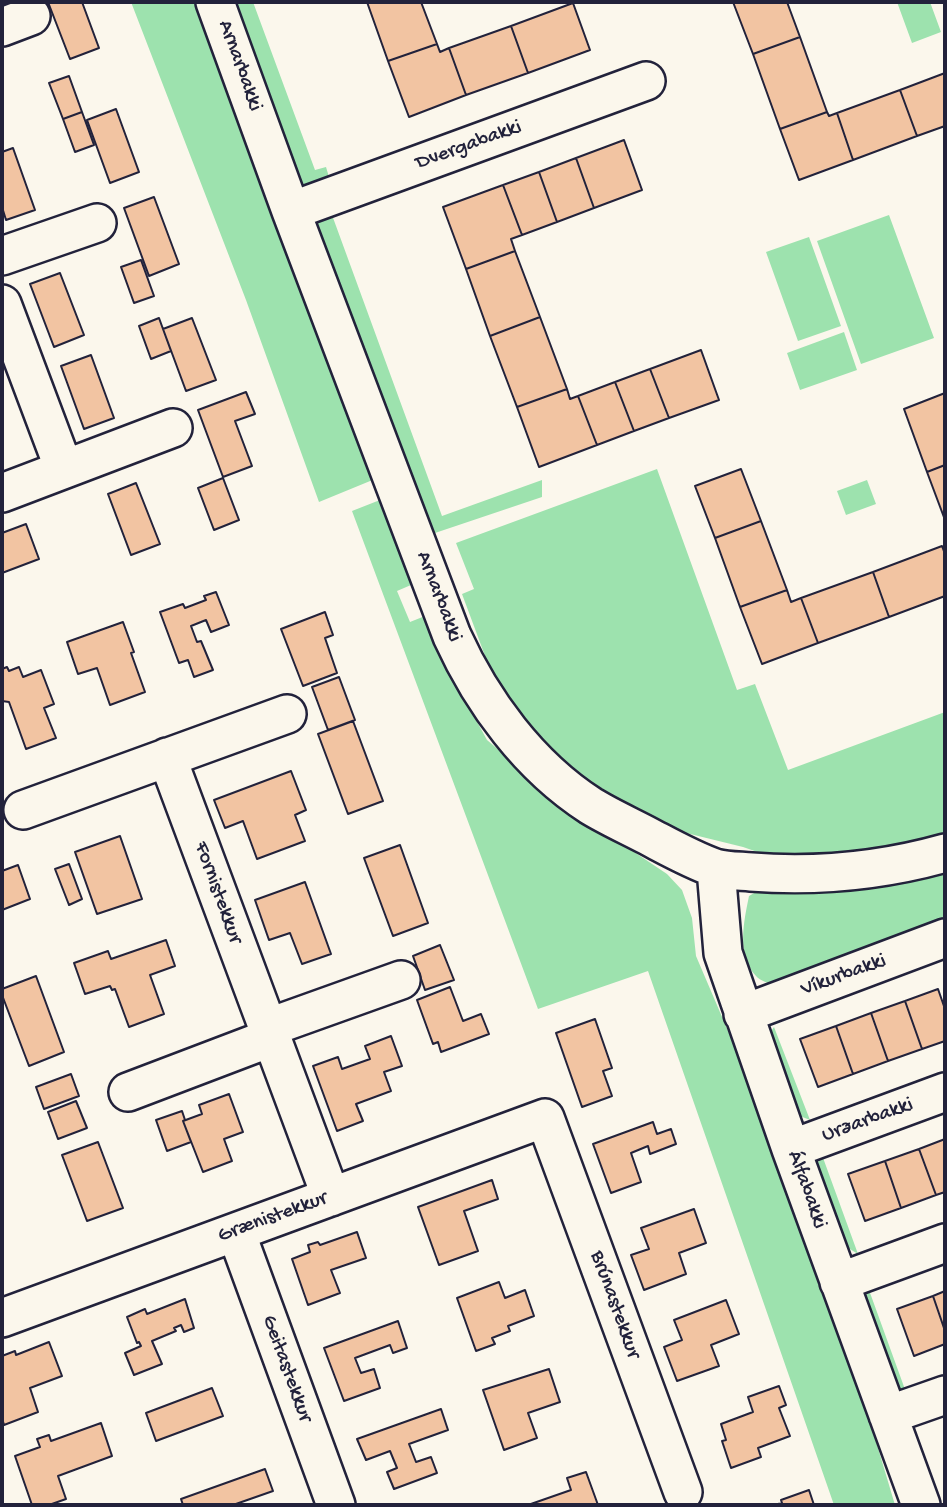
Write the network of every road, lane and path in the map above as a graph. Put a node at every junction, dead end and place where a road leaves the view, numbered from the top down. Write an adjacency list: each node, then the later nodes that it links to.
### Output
1 (215, 2): 3 (street, Arnarbakki)
2 (646, 81): 3 (street, Dvergabakki)
3 (291, 211): 14 (street, Arnarbakki)
4 (97, 223): 5 (street)
5 (2, 257)
6 (2, 304): 8 (street)
7 (173, 428): 8 (street)
8 (64, 469): 9 (street)
9 (2, 493)
10 (286, 714): 11 (street)
11 (167, 757): 12 (street); 18 (street, Fornistekkur)
12 (23, 810)
13 (945, 853): 14 (street, Arnarbakki)
14 (716, 869): 17 (street, Álfabakki)
15 (945, 939): 17 (street, Víkurbakki)
16 (401, 980): 18 (street)
17 (743, 1014): 22 (street, Álfabakki)
18 (269, 1033): 19 (street); 23 (street, Fornistekkur)
19 (128, 1092)
20 (945, 1092): 22 (street, Urðarbakki)
21 (545, 1118): 23 (street, Grænistekkur); 30 (street, Brúnastekkur)
22 (791, 1149): 26 (street, Álfabakki)
23 (331, 1197): 24 (street, Grænistekkur)
24 (236, 1232): 27 (street, Grænistekkur); 31 (street, Geitastekkur)
25 (945, 1243): 26 (street)
26 (839, 1282): 29 (street, Álfabakki)
27 (2, 1318)
28 (945, 1395): 29 (street)
29 (888, 1415): 32 (street, Álfabakki)
30 (683, 1492)
31 (336, 1505)
32 (921, 1505)

